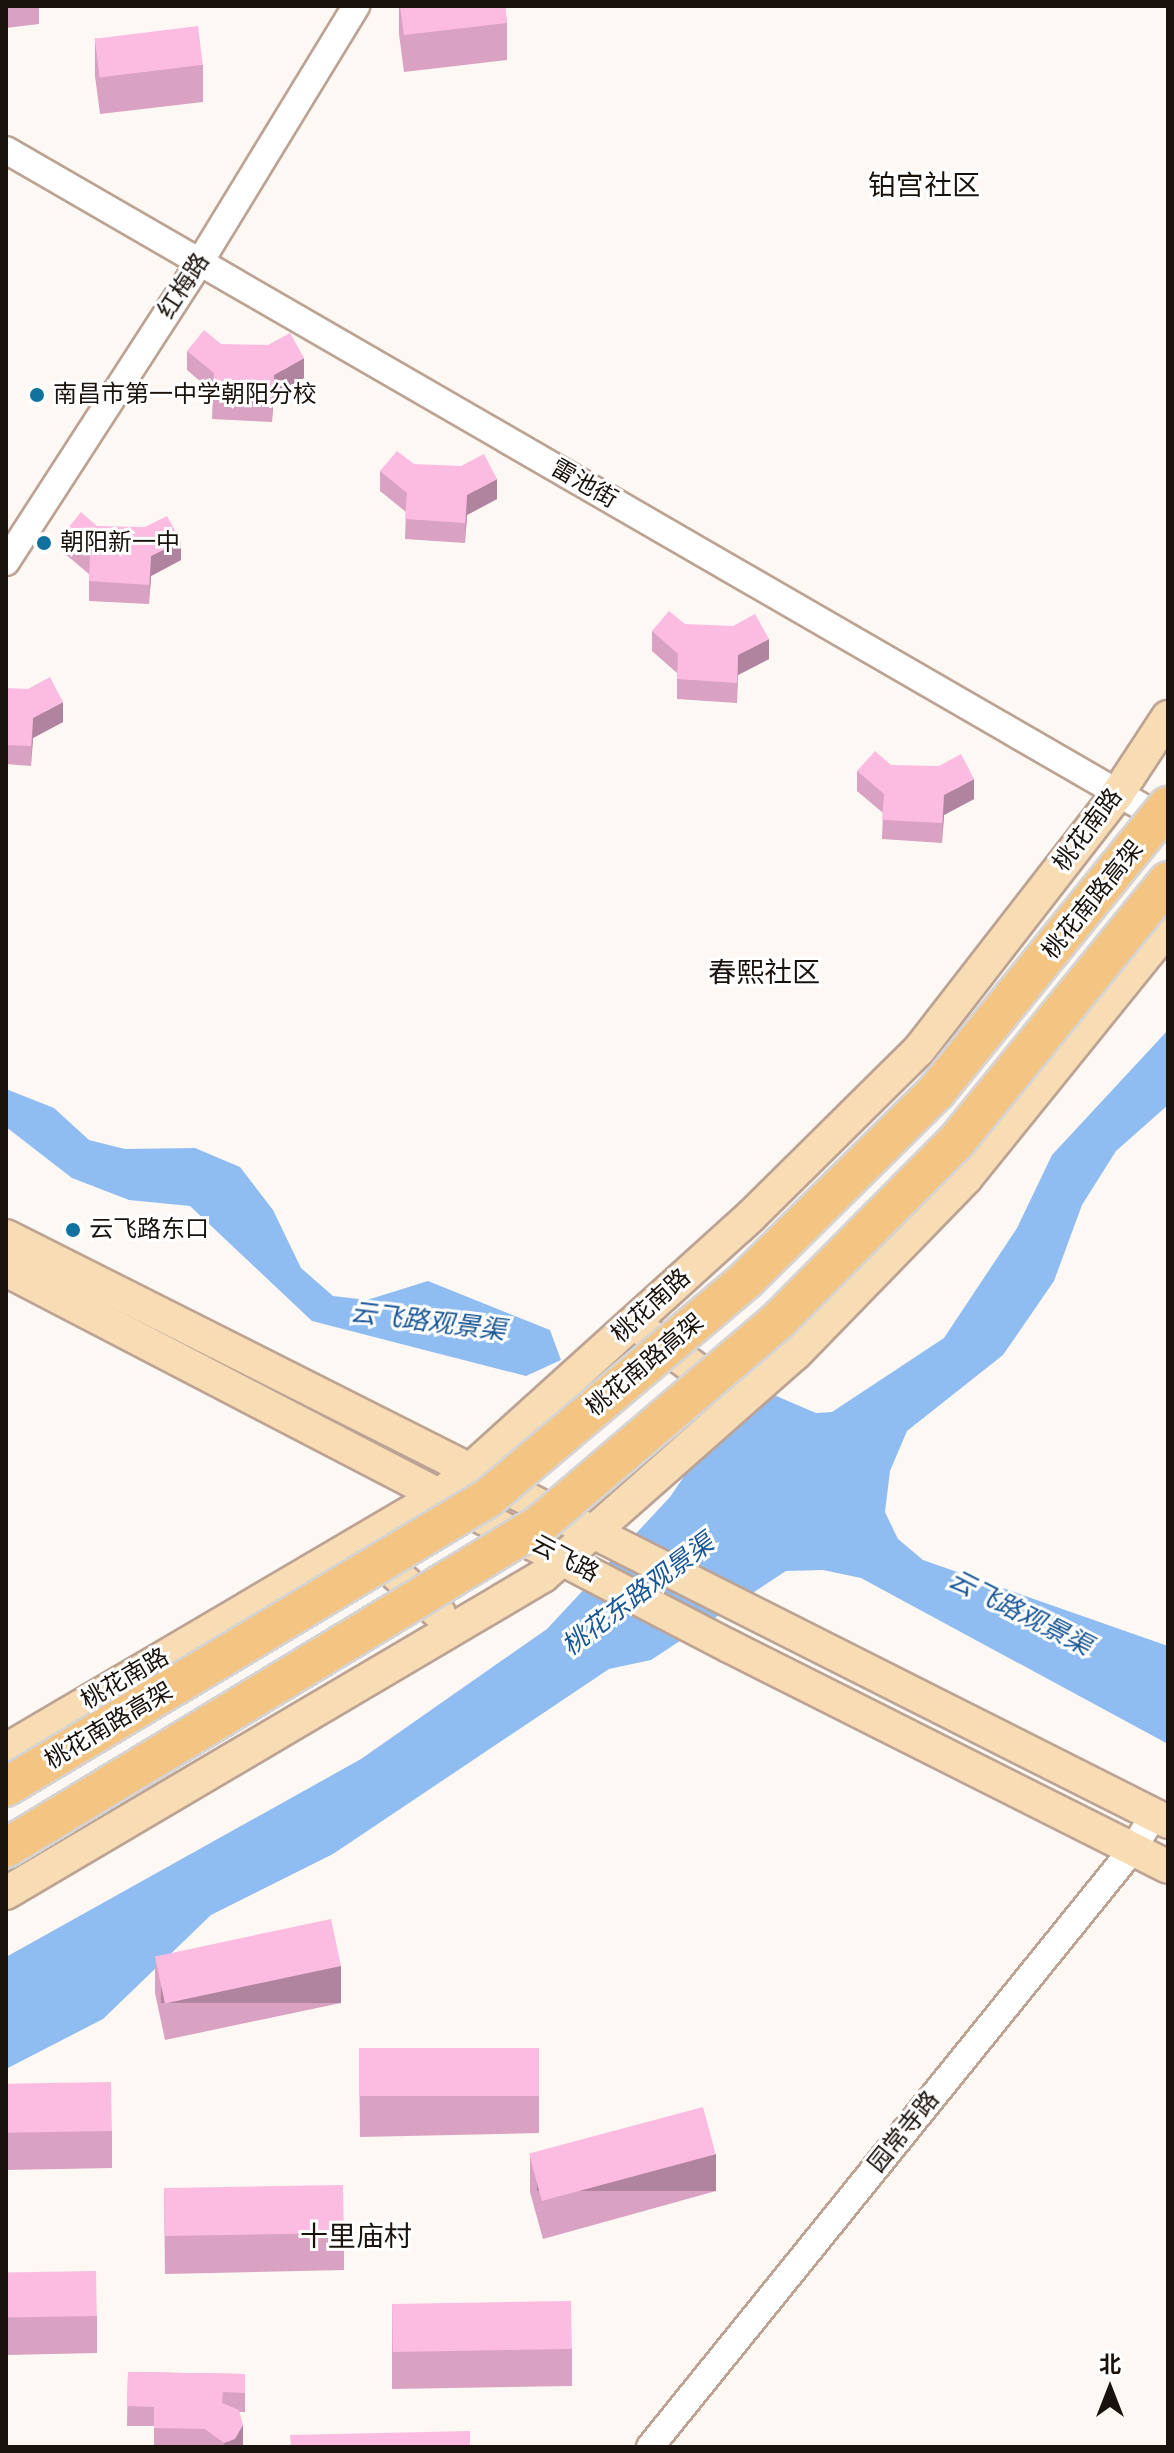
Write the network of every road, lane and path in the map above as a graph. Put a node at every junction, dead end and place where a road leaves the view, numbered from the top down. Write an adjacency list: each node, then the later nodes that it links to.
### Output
1 (356, 6): 3 (street, 红梅路)
2 (6, 150): 3 (street, 雷池街)
3 (200, 262): 4 (street, 红梅路); 6 (street, 雷池街)
4 (6, 562)
5 (1168, 717): 6 (main road, 桃花南路)
6 (1118, 793): 7 (street, 雷池街); 12 (main road, 桃花南路)
7 (1164, 812): 21 (highway, 桃花南路高架, bridge)
8 (1168, 881): 23 (highway, 桃花南路高架, bridge)
9 (1168, 928): 13 (main road)
10 (6, 1236): 14 (main road, 云飞路)
11 (6, 1270): 15 (main road, 云飞路)
12 (632, 1323): 13 (main road); 14 (main road, 桃花南路)
13 (740, 1401): 16 (main road)
14 (470, 1470): 15 (main road, 桃花南路); 16 (main road, 云飞路)
15 (440, 1495): 17 (main road, 桃花南路); 18 (main road, 云飞路)
16 (599, 1536): 18 (main road); 22 (main road, 云飞路)
17 (359, 1540): 19 (main road); 20 (main road, 桃花南路)
18 (570, 1562): 19 (main road); 24 (main road, 云飞路)
19 (453, 1626): 26 (main road)
20 (6, 1750)
21 (6, 1787)
22 (1161, 1818): 24 (street, 园常寺路)
23 (6, 1848)
24 (1132, 1850): 25 (main road, 云飞路); 27 (street, 园常寺路)
25 (1168, 1867)
26 (6, 1893)
27 (650, 2447)

